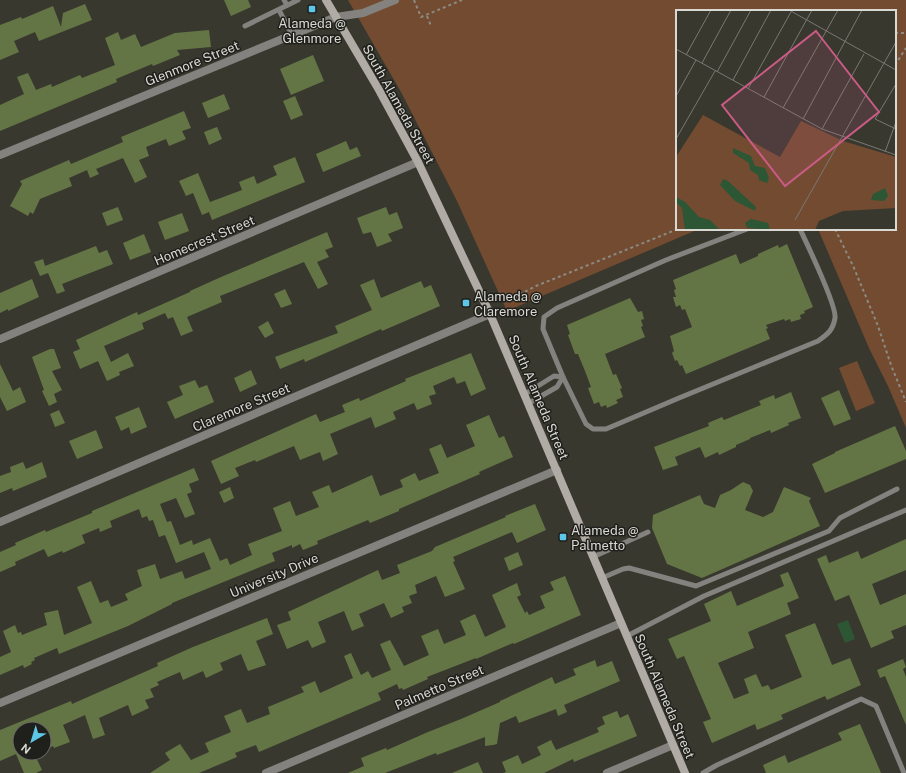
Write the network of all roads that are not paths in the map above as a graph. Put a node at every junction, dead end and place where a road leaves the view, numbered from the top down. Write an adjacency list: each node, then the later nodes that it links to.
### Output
1 (284, 0): 5 (lane)
2 (298, 0): 5 (lane)
3 (326, 0): 7 (main road, South Alameda Street)
4 (395, 0): 7 (street, Glenmore Street)
5 (287, 6): 6 (lane)
6 (279, 10): 8 (lane); 9 (lane)
7 (336, 17): 9 (street, Glenmore Street); 11 (main road, South Alameda Street)
8 (245, 26)
9 (292, 35): 10 (street, Glenmore Street)
10 (0, 155)
11 (418, 162): 14 (main road, South Alameda Street); 15 (street, Homecrest Street)
12 (743, 230): 16 (lane)
13 (800, 230): 16 (lane)
14 (490, 314): 17 (main road, South Alameda Street); 22 (street, Claremore Street)
15 (0, 339)
16 (563, 377): 17 (lane); 18 (lane)
17 (525, 394): 18 (main road, South Alameda Street)
18 (529, 403): 19 (main road, South Alameda Street)
19 (557, 470): 24 (main road, South Alameda Street); 28 (street, University Drive)
20 (897, 489): 25 (lane)
21 (906, 510): 27 (lane)
22 (0, 522)
23 (648, 532): 24 (lane)
24 (593, 557): 25 (main road, South Alameda Street)
25 (602, 578): 26 (main road, South Alameda Street)
26 (621, 623): 27 (main road, South Alameda Street); 30 (street, Palmetto Street)
27 (627, 636): 29 (main road, South Alameda Street)
28 (0, 703)
29 (673, 745): 31 (street); 32 (main road, South Alameda Street)
30 (266, 773)
31 (608, 773)
32 (684, 773)
33 (703, 773): 34 (lane)
34 (904, 773)

